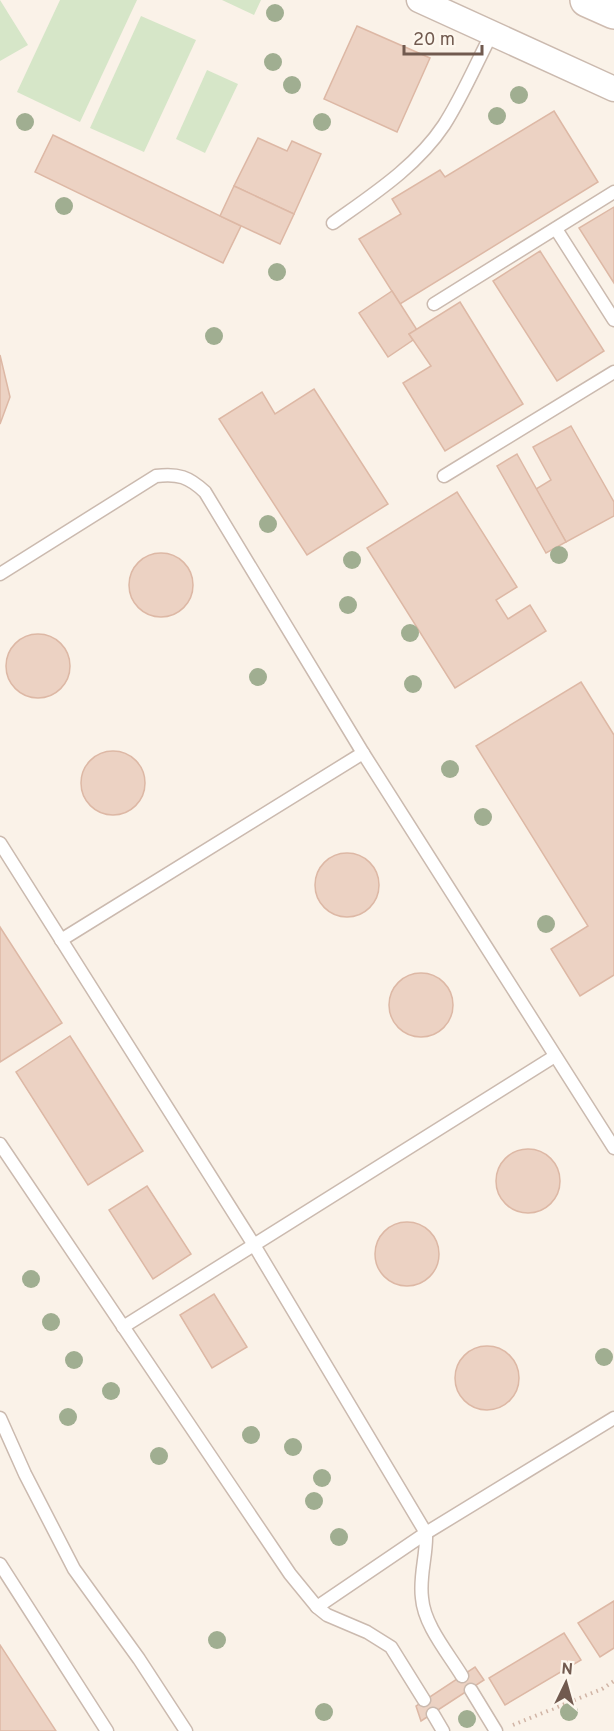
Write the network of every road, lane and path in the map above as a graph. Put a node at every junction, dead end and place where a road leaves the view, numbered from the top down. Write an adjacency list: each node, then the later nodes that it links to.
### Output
1 (419, 0): 4 (street)
2 (587, 0): 3 (main road)
3 (614, 12)
4 (491, 34): 5 (street); 7 (lane)
5 (614, 89)
6 (614, 192): 8 (lane)
7 (333, 224)
8 (555, 230): 9 (lane); 10 (lane)
9 (434, 304)
10 (614, 320)
11 (614, 372): 12 (lane)
12 (444, 476)
13 (0, 574): 14 (lane)
14 (363, 753): 16 (lane); 17 (lane)
15 (0, 843): 16 (lane)
16 (61, 940): 20 (lane)
17 (555, 1056): 19 (lane); 20 (lane)
18 (0, 1144): 21 (lane)
19 (614, 1148)
20 (254, 1245): 21 (lane); 24 (lane)
21 (123, 1327): 26 (lane)
22 (0, 1418): 34 (lane)
23 (614, 1418): 24 (lane)
24 (426, 1533): 26 (lane); 27 (lane)
25 (0, 1564): 33 (lane)
26 (317, 1607): 30 (lane)
27 (462, 1676)
28 (614, 1681): 32 (path)
29 (471, 1690): 36 (lane)
30 (424, 1700)
31 (433, 1714): 35 (lane)
32 (510, 1727)
33 (107, 1731)
34 (186, 1731)
35 (443, 1731)
36 (496, 1731)

